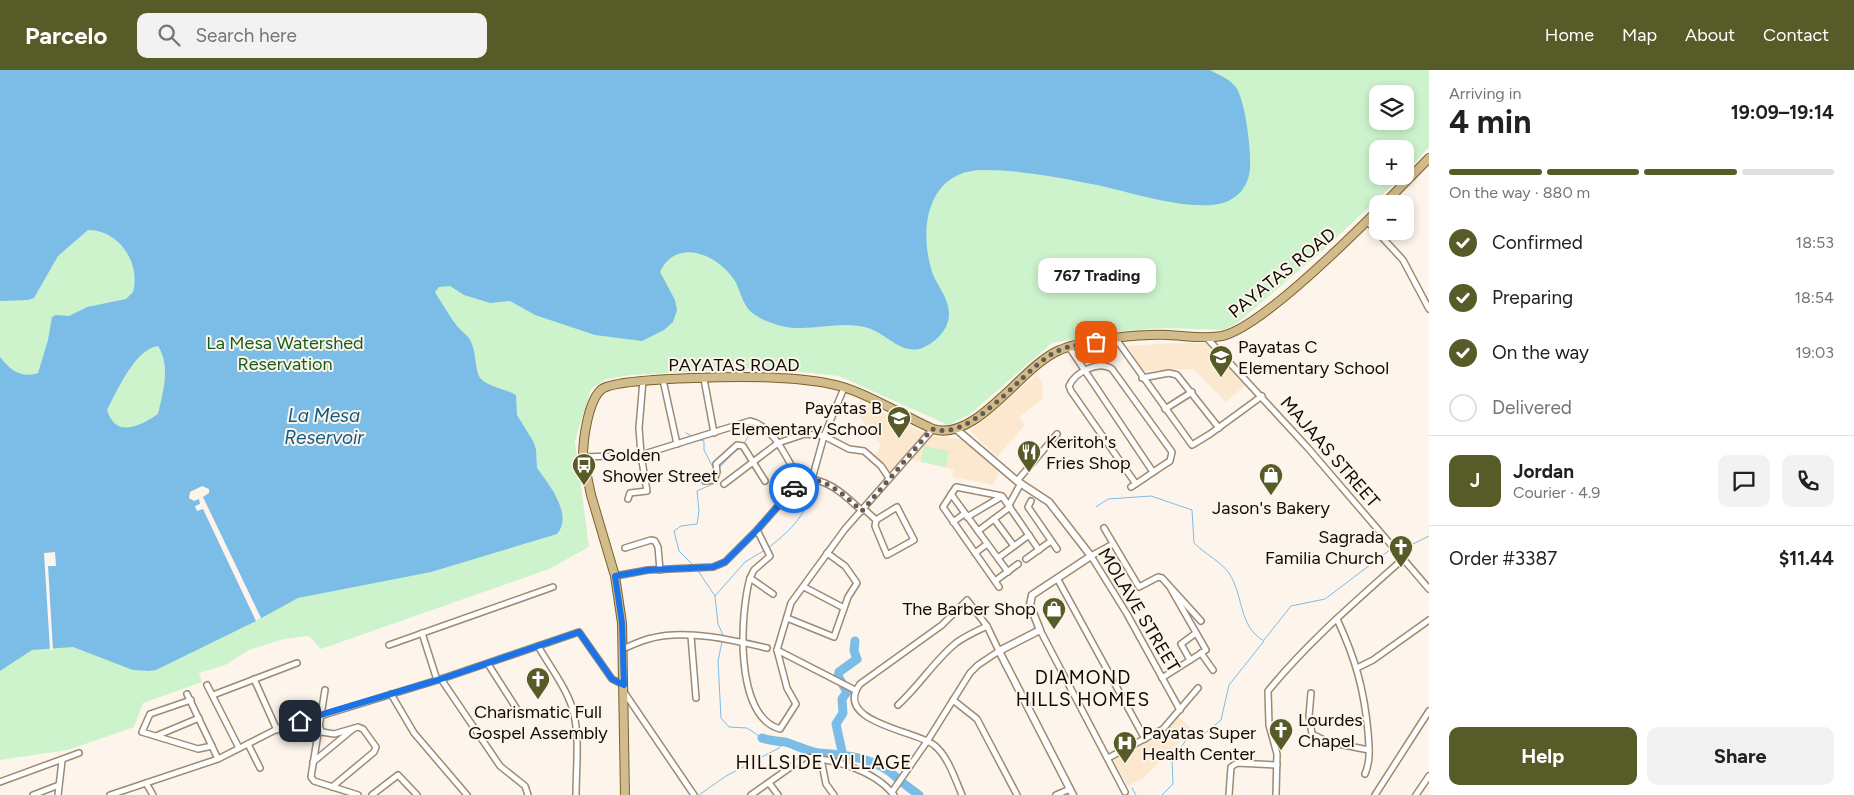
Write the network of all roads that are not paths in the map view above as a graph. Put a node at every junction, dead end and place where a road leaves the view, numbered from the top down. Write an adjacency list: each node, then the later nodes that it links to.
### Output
1 (1429, 158): 2 (main road)
2 (1393, 195)
3 (1367, 221): 4 (street); 5 (main road, PAYATAS ROAD)
4 (1429, 309)
5 (1206, 337): 6 (main road, PAYATAS ROAD); 15 (street, MAJAAS STREET)
6 (1116, 339): 7 (main road, PAYATAS ROAD); 9 (street)
7 (1069, 347): 8 (street); 19 (main road, PAYATAS ROAD)
8 (1085, 371): 28 (street); 28 (street); 36 (street)
9 (1142, 378): 14 (street); 16 (street)
10 (704, 379): 12 (main road, PAYATAS ROAD); 13 (main road, PAYATAS ROAD); 20 (street)
11 (643, 380): 12 (main road, PAYATAS ROAD); 25 (street); 26 (main road, PAYATAS ROAD)
12 (663, 380): 24 (street)
13 (844, 388): 18 (main road, PAYATAS ROAD); 22 (street)
14 (1192, 392): 16 (street); 17 (street)
15 (1262, 396): 17 (street); 64 (street, MAJAAS STREET)
16 (1165, 410): 17 (street)
17 (1219, 428)
18 (932, 429): 19 (main road, PAYATAS ROAD); 29 (street)
19 (956, 429): 34 (street, MOLAVE STREET)
20 (714, 433): 23 (street); 24 (street)
21 (1057, 434): 34 (street)
22 (824, 436): 23 (street); 29 (street); 30 (street)
23 (778, 443): 27 (street); 33 (street)
24 (678, 444): 25 (street)
25 (641, 455): 26 (street); 40 (street)
26 (582, 457): 68 (main road, PAYATAS ROAD)
27 (752, 463): 31 (street); 32 (street); 35 (street)
28 (1153, 472): 36 (street)
29 (889, 478): 43 (street)
30 (812, 479): 33 (street); 43 (street)
31 (705, 481)
32 (765, 481)
33 (800, 481): 49 (street)
34 (1019, 482): 42 (street); 61 (street, MOLAVE STREET)
35 (724, 484)
36 (1136, 484): 37 (street)
37 (1131, 487)
38 (951, 494): 39 (street); 44 (street); 47 (street)
39 (1002, 496): 42 (street); 44 (street)
40 (628, 499)
41 (1031, 501): 52 (street)
42 (1009, 506): 45 (street); 51 (street)
43 (863, 510): 46 (street); 59 (street)
44 (966, 515): 47 (street); 50 (street)
45 (994, 519): 50 (street); 55 (street)
46 (876, 520): 46 (street)
47 (953, 522): 60 (street)
48 (1104, 528): 54 (street)
49 (757, 530): 66 (street); 69 (street)
50 (978, 532): 53 (street)
51 (1029, 535): 55 (street); 58 (street)
52 (1051, 541): 57 (street); 58 (street)
53 (987, 544): 60 (street); 62 (street)
54 (1113, 544): 61 (street); 75 (street)
55 (1014, 546): 62 (street)
56 (625, 548): 66 (street)
57 (1056, 549)
58 (1039, 550): 63 (street)
59 (827, 553): 73 (street); 78 (street)
60 (975, 553): 71 (street)
61 (1091, 556): 70 (street); 101 (street, MOLAVE STREET)
62 (998, 558): 67 (street)
63 (1026, 559)
64 (1403, 559): 76 (street, MAJAAS STREET); 80 (street)
65 (1018, 564): 67 (street)
66 (660, 570): 68 (street)
67 (1008, 572): 71 (street)
68 (615, 576): 92 (main road, PAYATAS ROAD)
69 (750, 578): 77 (street); 88 (street)
70 (1058, 578): 84 (street); 126 (street)
71 (995, 581): 74 (street)
72 (553, 587): 85 (street)
73 (804, 587): 78 (street); 79 (street)
74 (999, 587)
75 (1171, 589): 82 (street); 86 (street)
76 (1429, 589)
77 (774, 594)
78 (844, 608): 79 (street)
79 (787, 618): 93 (street)
80 (1337, 619): 99 (street); 138 (street)
81 (1429, 620): 99 (street)
82 (1201, 621)
83 (987, 626): 94 (street); 108 (street); 116 (street)
84 (1040, 630): 94 (street); 134 (street)
85 (422, 633): 89 (street); 103 (street)
86 (1196, 633): 95 (street); 96 (street)
87 (691, 636): 88 (street); 92 (street); 113 (street)
88 (744, 642): 91 (street); 93 (street)
89 (388, 645)
90 (538, 646): 98 (street); 105 (street); 159 (street)
91 (767, 648)
92 (623, 649): 105 (main road, PAYATAS ROAD)
93 (777, 650): 108 (street)
94 (999, 651): 115 (street); 147 (street)
95 (1201, 653): 96 (street); 100 (street)
96 (1190, 660): 101 (street)
97 (297, 663): 102 (street)
98 (488, 664): 103 (street); 119 (street)
99 (1357, 668): 131 (street)
100 (1213, 670)
101 (1162, 678): 117 (street, MOLAVE STREET)
102 (254, 679): 112 (street); 124 (street)
103 (439, 680): 110 (street); 158 (street)
104 (208, 685): 112 (street)
105 (624, 688): 160 (main road, PAYATAS ROAD); 161 (street)
106 (1198, 688): 117 (street)
107 (325, 690): 120 (street)
108 (855, 690): 127 (street)
109 (188, 694): 114 (street)
110 (391, 694): 120 (street); 157 (street)
111 (1311, 694): 131 (street)
112 (213, 695): 130 (street)
113 (696, 698)
114 (190, 700): 121 (street); 125 (street)
115 (953, 700): 127 (street); 166 (street)
116 (898, 705)
117 (1180, 710): 126 (street)
118 (1429, 711): 170 (street)
119 (520, 714)
120 (321, 716): 122 (street); 124 (street)
121 (199, 718): 125 (street); 129 (street)
122 (319, 725): 123 (street); 137 (street)
123 (355, 728): 137 (street); 146 (street)
124 (277, 730): 128 (street)
125 (155, 736): 129 (street)
126 (1145, 739): 134 (street)
127 (928, 740): 149 (street); 165 (street)
128 (248, 744): 130 (street); 139 (street)
129 (212, 746): 135 (street)
130 (239, 748): 135 (street)
131 (1369, 750): 140 (street)
132 (79, 753): 136 (street)
133 (821, 758): 143 (street); 149 (street); 164 (street)
134 (1108, 758): 148 (street)
135 (218, 759): 144 (street)
136 (62, 761): 142 (street); 145 (street)
137 (313, 762): 146 (street)
138 (1277, 765): 168 (street); 169 (street)
139 (260, 768)
140 (1365, 774)
141 (1429, 776): 171 (street)
142 (0, 782)
143 (770, 782): 162 (street); 163 (street)
144 (146, 783): 152 (street); 153 (street)
145 (59, 785): 150 (street); 151 (street)
146 (332, 787): 154 (street)
147 (1071, 792): 167 (street)
148 (1125, 792)
149 (893, 794)
150 (33, 795)
151 (58, 795)
152 (110, 795)
153 (153, 795)
154 (358, 795)
155 (372, 795): 156 (street)
156 (417, 795)
157 (467, 795)
158 (528, 795)
159 (576, 795)
160 (625, 795)
161 (694, 795)
162 (751, 795)
163 (778, 795)
164 (834, 795)
165 (962, 795)
166 (1017, 795)
167 (1056, 795)
168 (1229, 795)
169 (1276, 795)
170 (1375, 795)
171 (1416, 795)

